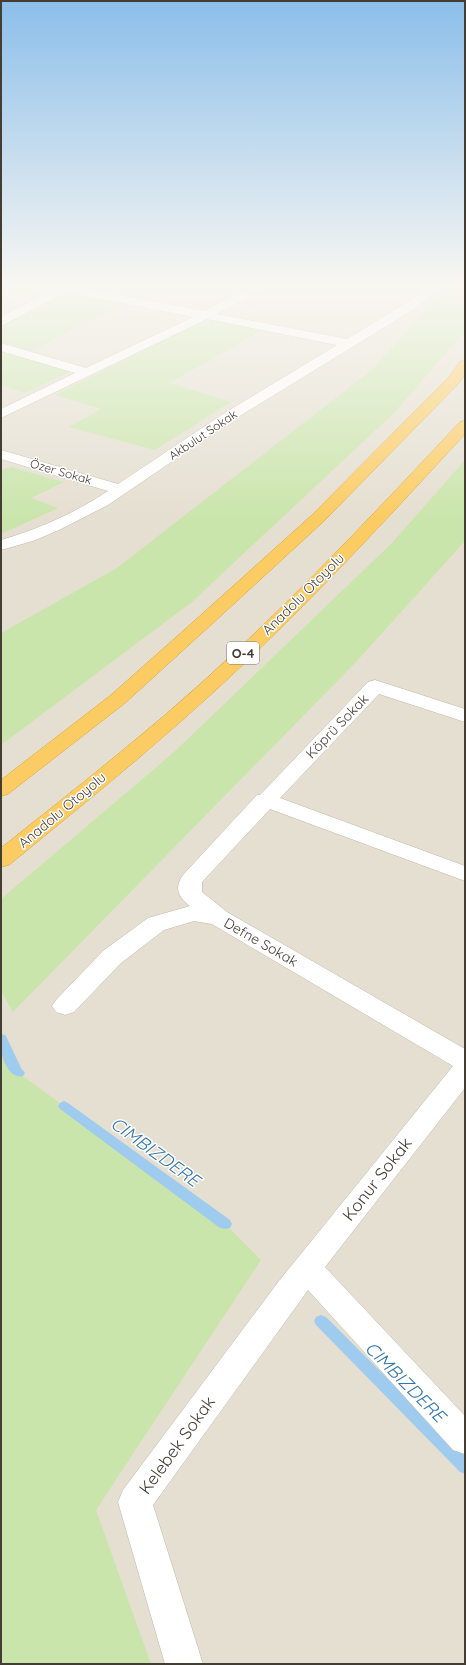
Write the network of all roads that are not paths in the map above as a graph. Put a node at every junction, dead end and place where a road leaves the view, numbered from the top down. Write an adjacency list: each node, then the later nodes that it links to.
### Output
1 (55, 363): 5 (street)
2 (106, 363): 5 (street)
3 (316, 363): 9 (street, Akbulut Sokak)
4 (465, 365): 12 (highway)
5 (87, 372): 6 (street)
6 (1, 414)
7 (465, 425): 14 (highway, Anadolu Otoyolu / O-4)
8 (1, 454): 9 (street, Özer Sokak)
9 (121, 490): 10 (street, Akbulut Sokak)
10 (1, 545)
11 (465, 716): 13 (street, Köprü Sokak)
12 (1, 790)
13 (265, 800): 15 (street); 16 (street, Köprü Sokak)
14 (1, 860)
15 (465, 874)
16 (219, 918): 17 (street, Defne Sokak); 18 (street, Defne Sokak)
17 (65, 1006)
18 (465, 1061)
19 (465, 1069): 20 (street, Konur Sokak)
20 (298, 1279): 21 (street); 22 (street, Kelebek Sokak)
21 (465, 1439)
22 (184, 1664)

